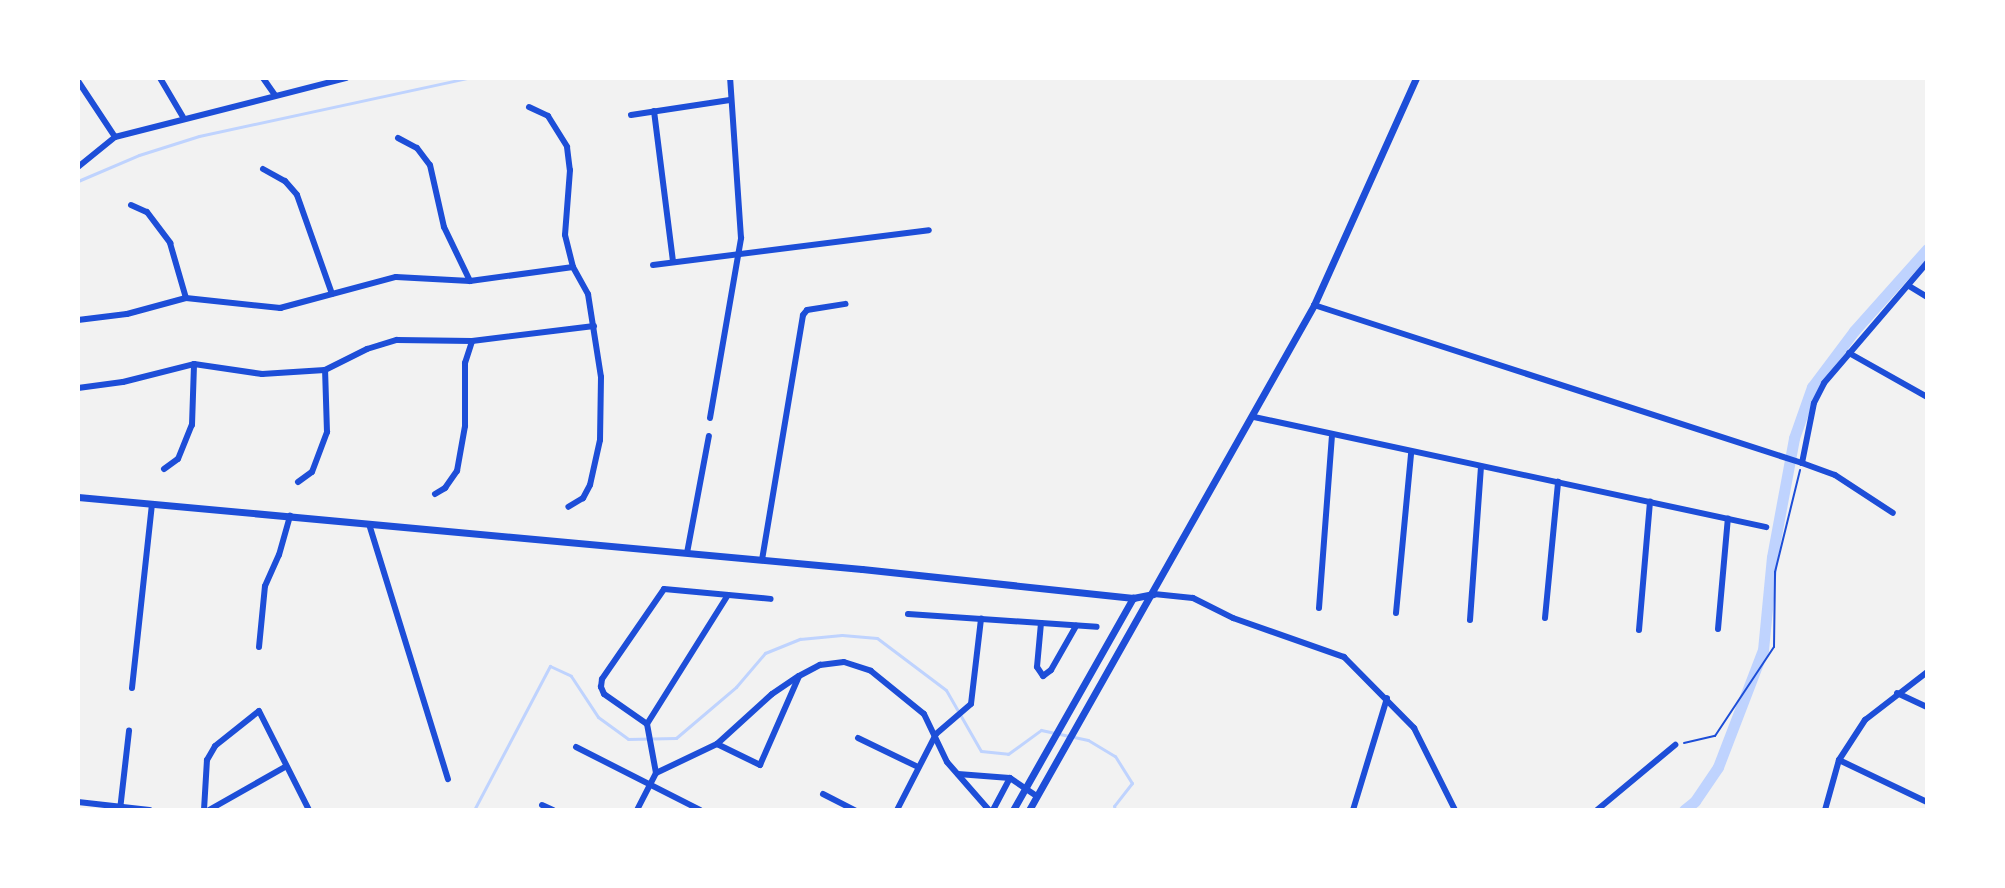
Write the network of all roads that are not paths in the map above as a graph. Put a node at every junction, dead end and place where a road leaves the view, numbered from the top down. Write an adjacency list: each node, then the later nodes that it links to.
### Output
1 (160, 78): 12 (street)
2 (263, 78): 7 (street)
3 (342, 78): 7 (street)
4 (730, 78): 8 (street)
5 (1416, 78): 30 (street)
6 (78, 81): 13 (street)
7 (275, 95): 12 (street)
8 (730, 100): 10 (street); 19 (street)
9 (529, 107): 23 (street)
10 (654, 111): 11 (street); 20 (street)
11 (631, 115)
12 (183, 117): 13 (street)
13 (115, 137): 15 (street)
14 (398, 138): 24 (street)
15 (78, 167)
16 (263, 169): 26 (street)
17 (131, 205): 28 (street)
18 (929, 230): 19 (street)
19 (739, 254): 20 (street); 40 (street)
20 (673, 262): 22 (street)
21 (1927, 263): 25 (street)
22 (653, 265)
23 (573, 267): 24 (street); 32 (street)
24 (470, 281): 26 (street)
25 (1909, 286): 27 (street); 34 (street)
26 (332, 294): 28 (street)
27 (1927, 297)
28 (186, 298): 31 (street)
29 (846, 304): 60 (street)
30 (1314, 305): 39 (street); 44 (street)
31 (78, 320)
32 (594, 326): 33 (street); 53 (street)
33 (472, 341): 36 (street); 49 (street)
34 (1849, 353): 38 (street); 44 (street)
35 (194, 364): 36 (street); 37 (street); 46 (street)
36 (325, 370): 47 (street)
37 (78, 388)
38 (1927, 397)
39 (1254, 417): 42 (street); 61 (street)
40 (710, 418)
41 (709, 436): 59 (street)
42 (1332, 437): 43 (street); 65 (street)
43 (1411, 453): 45 (street); 66 (street)
44 (1800, 463): 54 (street)
45 (1481, 467): 48 (street); 70 (street)
46 (164, 469)
47 (298, 482)
48 (1558, 482): 51 (street); 68 (street)
49 (435, 494)
50 (78, 497): 52 (street)
51 (1650, 501): 56 (street); 75 (street)
52 (152, 504): 55 (street); 79 (street)
53 (568, 507)
54 (1893, 513)
55 (290, 516): 57 (street); 76 (street)
56 (1728, 518): 58 (street); 74 (street)
57 (369, 524): 59 (street); 96 (street)
58 (1766, 527)
59 (687, 553): 60 (street)
60 (762, 560): 63 (street)
61 (1154, 594): 63 (street); 81 (street); 100 (street)
62 (728, 595): 64 (street); 83 (street); 83 (street)
63 (1133, 598): 98 (street)
64 (771, 599)
65 (1319, 608)
66 (1396, 613)
67 (908, 614): 69 (street)
68 (1545, 618)
69 (981, 619): 71 (street); 85 (street)
70 (1470, 620)
71 (1041, 623): 72 (street); 72 (street)
72 (1076, 626): 73 (street)
73 (1097, 627)
74 (1718, 629)
75 (1639, 630)
76 (259, 647)
77 (1927, 672): 80 (street)
78 (799, 676): 85 (street); 87 (street); 87 (street)
79 (132, 688)
80 (1897, 693): 82 (street); 90 (street)
81 (1387, 698): 116 (street); 117 (street)
82 (1927, 707)
83 (648, 728): 93 (street)
84 (129, 731): 104 (street)
85 (936, 734): 92 (street); 94 (street)
86 (858, 738): 92 (street)
87 (717, 744): 93 (street)
88 (1675, 745): 118 (street)
89 (576, 747): 97 (street)
90 (1839, 760): 102 (street); 119 (street)
91 (285, 767): 106 (street); 106 (street); 107 (street)
92 (918, 767): 112 (street)
93 (656, 773): 97 (street)
94 (958, 774): 95 (street); 113 (street)
95 (1010, 778): 98 (street); 113 (street)
96 (448, 779)
97 (649, 785): 109 (street); 110 (street)
98 (1027, 786): 100 (street); 114 (street)
99 (823, 794): 111 (street)
100 (1037, 796): 115 (street)
101 (78, 802): 104 (street)
102 (1927, 802)
103 (542, 805): 108 (street)
104 (120, 808): 105 (street)
105 (150, 810)
106 (206, 810)
107 (309, 810)
108 (553, 810)
109 (637, 810)
110 (700, 810)
111 (855, 810)
112 (897, 810)
113 (991, 810)
114 (1013, 810)
115 (1029, 810)
116 (1353, 810)
117 (1455, 810)
118 (1597, 810)
119 (1825, 810)

